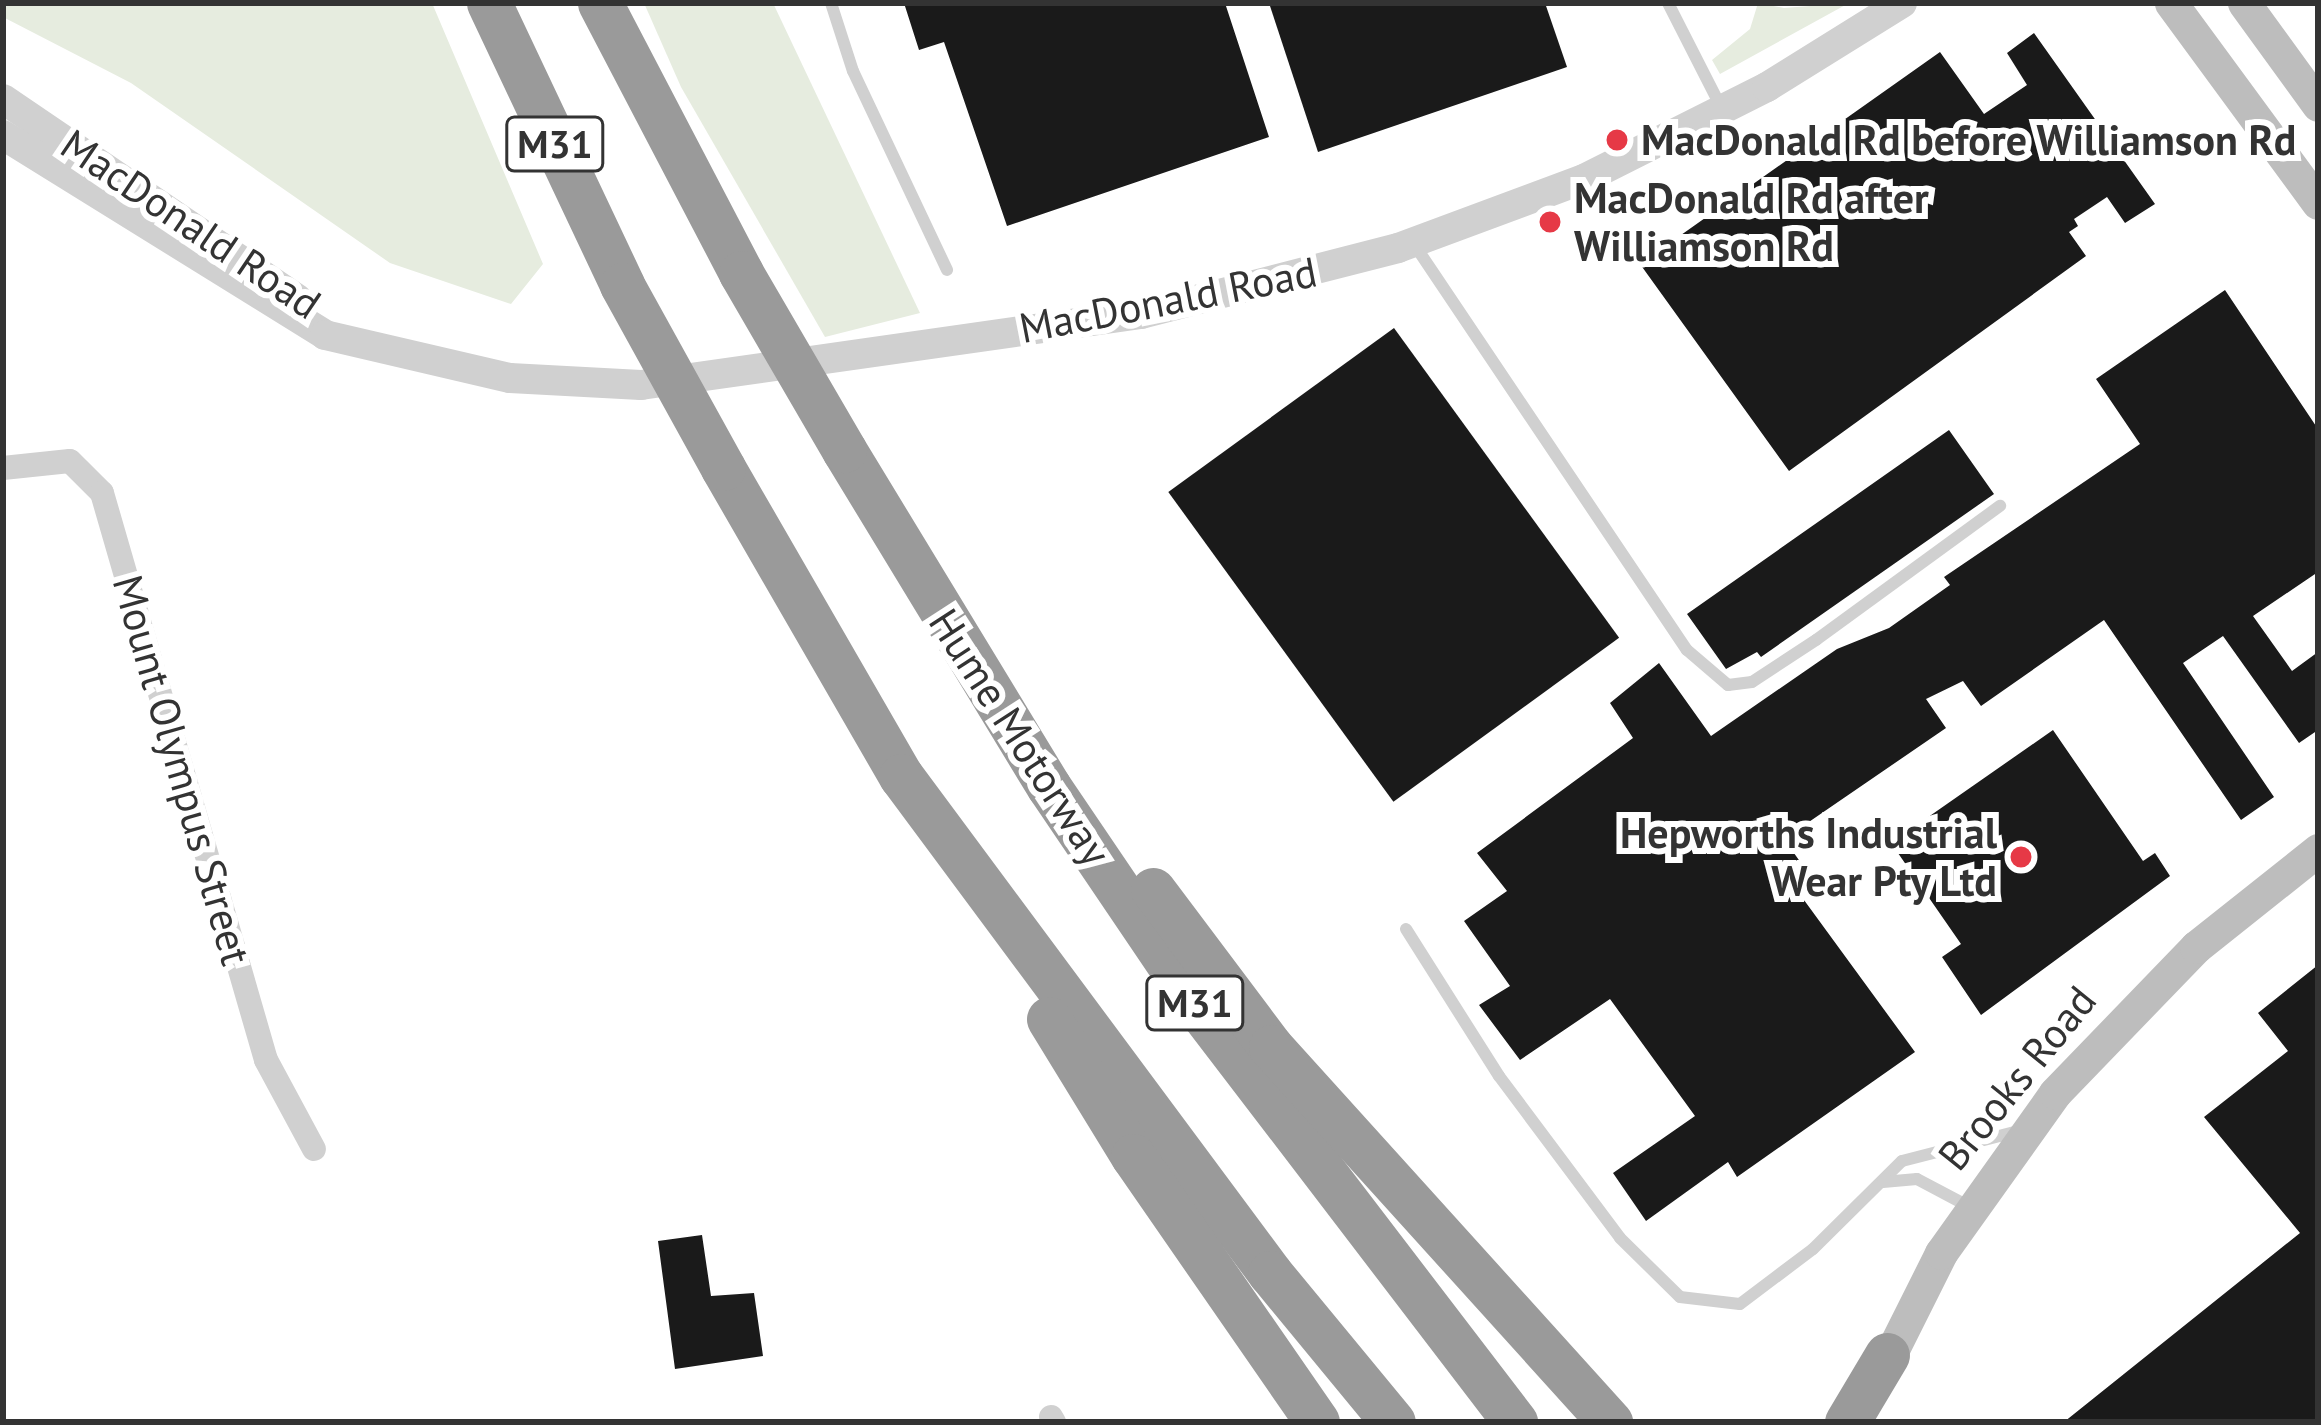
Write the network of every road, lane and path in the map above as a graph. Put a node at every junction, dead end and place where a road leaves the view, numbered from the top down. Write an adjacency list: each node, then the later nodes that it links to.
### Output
1 (489, 3): 19 (highway, M31, bridge)
2 (600, 3): 18 (highway, Hume Motorway / M31, bridge)
3 (831, 3): 14 (lane)
4 (1668, 3): 10 (lane)
5 (1902, 3): 10 (street, MacDonald Road)
6 (2171, 3): 12 (main road)
7 (2244, 3): 9 (main road)
8 (3, 99): 15 (street, MacDonald Road)
9 (2318, 105)
10 (1722, 111): 13 (street, MacDonald Road)
11 (3, 135): 15 (street, MacDonald Road)
12 (2318, 203)
13 (1414, 242): 15 (street, MacDonald Road); 17 (lane)
14 (946, 270)
15 (381, 346)
16 (3, 468): 23 (street, Mount Olympus Street)
17 (2000, 506)
18 (908, 562): 29 (highway, Hume Motorway / M31); 30 (highway)
19 (901, 776): 27 (highway); 28 (highway, M31)
20 (2318, 850): 22 (main road, Brooks Road)
21 (1406, 929): 24 (lane)
22 (2030, 1124): 24 (lane); 25 (main road, Brooks Road)
23 (314, 1149)
24 (1872, 1190): 25 (lane)
25 (1970, 1207): 26 (main road, Brooks Road)
26 (1887, 1355): 31 (highway); 32 (main road, Brooks Road)
27 (1317, 1422)
28 (1393, 1422)
29 (1515, 1422)
30 (1610, 1422)
31 (1847, 1422)
32 (1863, 1422)

